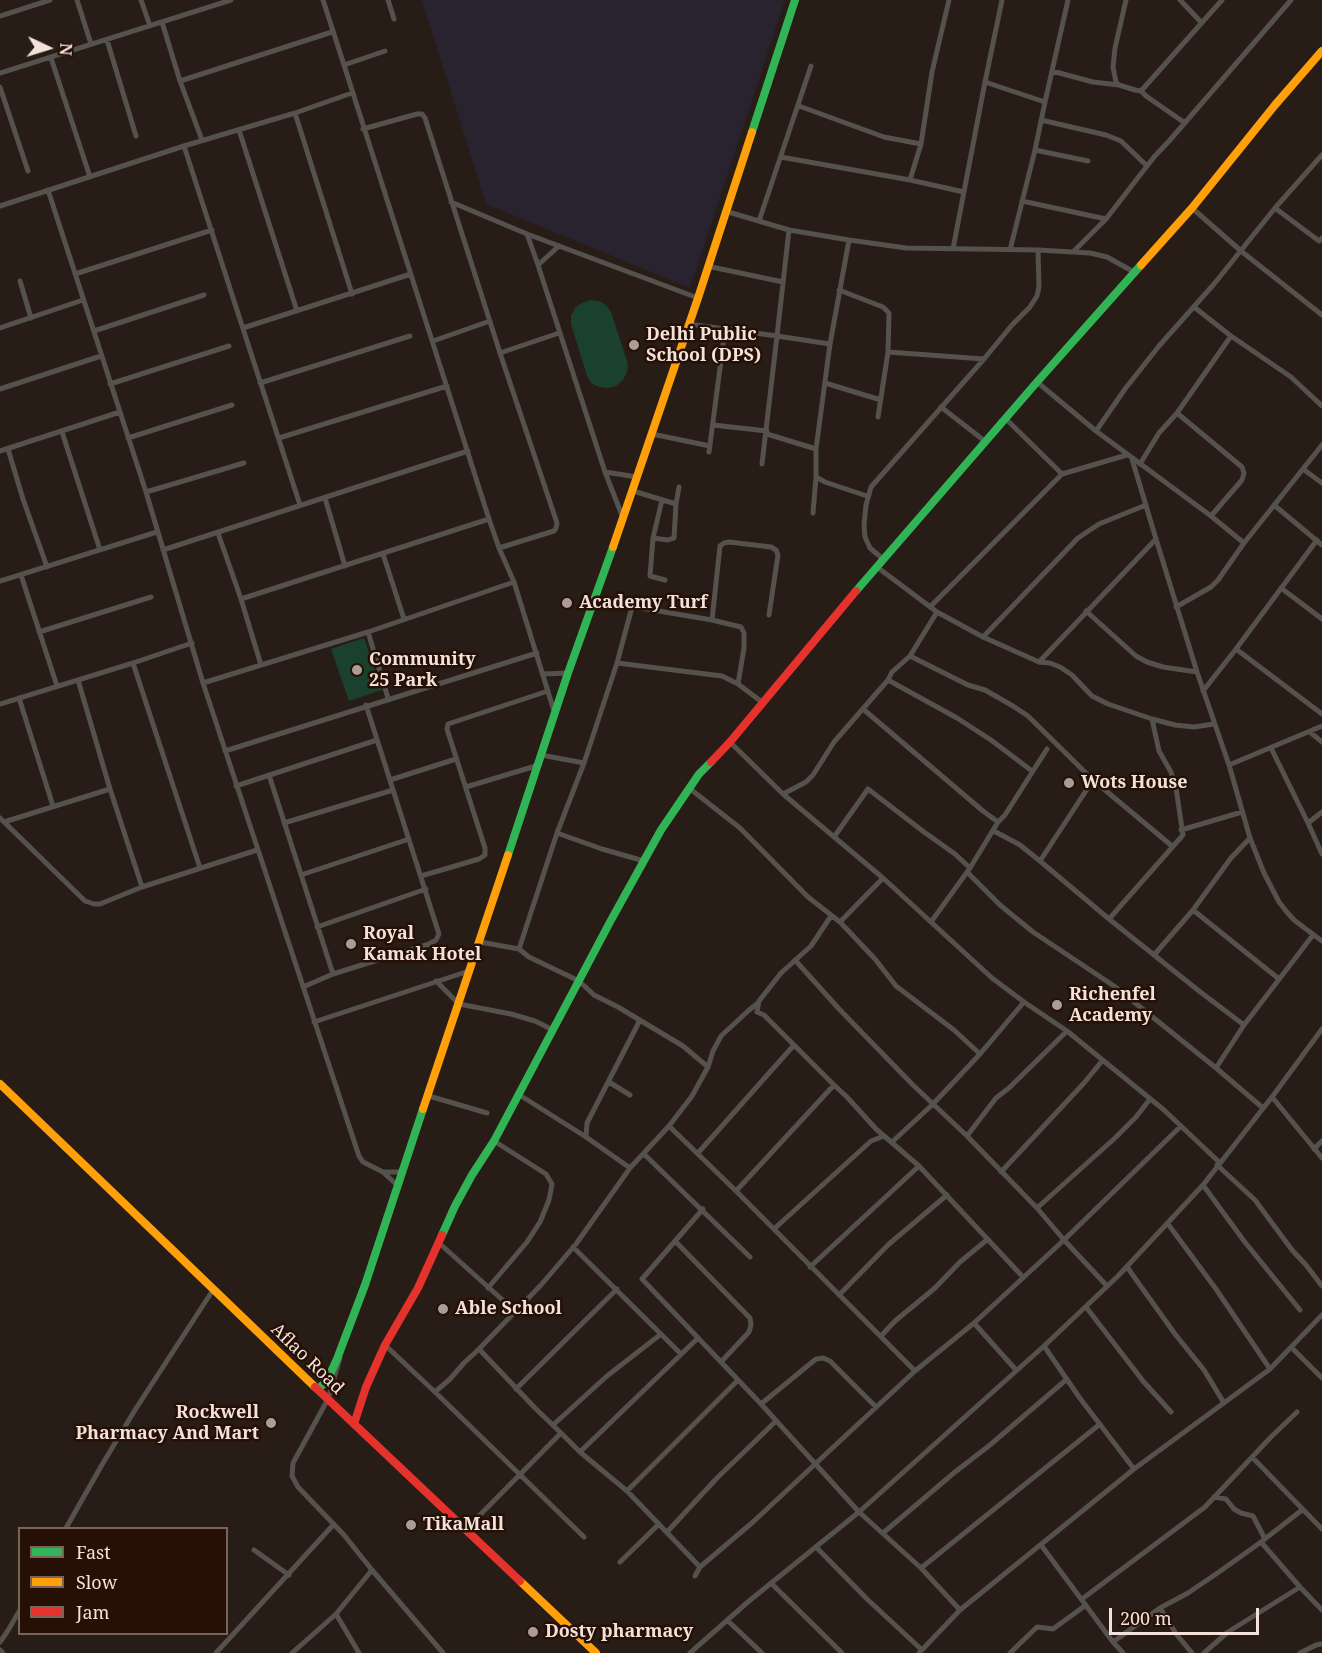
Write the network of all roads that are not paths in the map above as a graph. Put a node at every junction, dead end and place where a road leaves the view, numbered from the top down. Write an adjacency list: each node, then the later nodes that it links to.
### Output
1 (50, 0): 17 (street)
2 (77, 0): 24 (street)
3 (141, 0): 21 (street)
4 (198, 0): 16 (street)
5 (231, 0): 16 (street)
6 (322, 0): 22 (street)
7 (388, 0): 18 (street)
8 (795, 0): 64 (main road)
9 (949, 0): 47 (street)
10 (1002, 0): 33 (street)
11 (1068, 0): 30 (street)
12 (1126, 0): 34 (street)
13 (1180, 0): 20 (street)
14 (1222, 0): 20 (street)
15 (1291, 0): 42 (street)
16 (200, 9): 19 (street)
17 (0, 16)
18 (394, 19)
19 (162, 22): 21 (street); 32 (street)
20 (1201, 22): 36 (street)
21 (150, 26): 23 (street)
22 (332, 32): 28 (street); 32 (street)
23 (106, 40): 24 (street); 45 (street)
24 (91, 44): 27 (street)
25 (385, 51): 28 (street)
26 (1322, 51): 62 (main road)
27 (51, 58): 31 (street); 55 (street)
28 (344, 65): 37 (street)
29 (811, 66): 39 (street)
30 (1052, 71): 34 (street); 38 (street)
31 (0, 73)
32 (180, 81): 46 (street)
33 (985, 82): 38 (street); 58 (street)
34 (1119, 85): 36 (street)
35 (0, 87): 54 (street)
36 (1141, 91): 42 (street)
37 (352, 93): 40 (street); 43 (street)
38 (1045, 102): 41 (street)
39 (799, 106): 47 (street); 51 (street)
40 (295, 113): 44 (street); 86 (street)
41 (1041, 120): 49 (street); 53 (street)
42 (1185, 123): 53 (street)
43 (363, 129): 60 (street); 82 (street)
44 (238, 130): 46 (street); 91 (street)
45 (136, 136)
46 (202, 140): 48 (street)
47 (921, 144): 56 (street)
48 (184, 146): 55 (street); 67 (street)
49 (1035, 150): 52 (street); 59 (street)
50 (1322, 155): 63 (street)
51 (781, 157): 56 (street); 66 (street)
52 (1088, 161)
53 (1146, 165): 65 (street)
54 (28, 171)
55 (90, 177): 57 (street)
56 (910, 180): 58 (street)
57 (48, 190): 61 (street); 81 (street)
58 (964, 192): 73 (street)
59 (1022, 201): 65 (street); 74 (street)
60 (451, 202): 69 (street); 94 (street)
61 (0, 206)
62 (1192, 208): 77 (street); 80 (main road)
63 (1275, 208): 71 (street); 77 (street)
64 (725, 211): 66 (street); 79 (main road)
65 (1106, 219): 76 (street)
66 (759, 221): 68 (street)
67 (212, 230): 81 (street); 97 (street)
68 (789, 230): 70 (street); 84 (street)
69 (527, 234): 72 (street); 78 (street)
70 (849, 240): 73 (street); 85 (street)
71 (1321, 240)
72 (559, 246): 78 (street); 88 (street)
73 (953, 249): 74 (street)
74 (1010, 250): 75 (street)
75 (1038, 250): 76 (street); 110 (street)
76 (1074, 251): 80 (street)
77 (1241, 251): 90 (street); 92 (street)
78 (538, 265): 100 (street)
79 (707, 266): 84 (street); 88 (main road)
80 (1134, 272): 111 (main road)
81 (75, 274): 89 (street)
82 (411, 274): 86 (street); 104 (street)
83 (20, 281): 93 (street)
84 (783, 282): 102 (street)
85 (839, 290): 105 (street); 107 (street)
86 (352, 294): 91 (street)
87 (204, 295): 99 (street)
88 (698, 298): 95 (main road)
89 (83, 300): 93 (street); 99 (street)
90 (1194, 307): 103 (street); 126 (street)
91 (297, 310): 97 (street)
92 (1322, 315)
93 (31, 318): 96 (street)
94 (490, 321): 104 (street); 108 (street)
95 (688, 324): 98 (street); 129 (main road)
96 (0, 327)
97 (243, 328): 112 (street)
98 (725, 330): 102 (street); 125 (street)
99 (94, 331): 109 (street)
100 (559, 333): 108 (street); 143 (street)
101 (410, 336): 112 (street)
102 (777, 336): 105 (street); 128 (street)
103 (1231, 336): 119 (street); 122 (street)
104 (433, 341): 115 (street)
105 (830, 344): 113 (street)
106 (229, 346): 114 (street)
107 (888, 352): 110 (street); 117 (street)
108 (500, 353): 168 (street)
109 (101, 356): 114 (street); 116 (street)
110 (984, 359): 120 (street)
111 (1037, 382): 124 (main road); 126 (street)
112 (260, 383): 131 (street)
113 (825, 383): 117 (street); 134 (street)
114 (110, 384): 121 (street)
115 (447, 386): 131 (street); 137 (street)
116 (0, 389)
117 (881, 400): 123 (street)
118 (232, 405): 130 (street)
119 (1322, 406)
120 (941, 407): 132 (street); 151 (street)
121 (120, 412): 127 (street); 130 (street)
122 (1177, 413): 141 (street); 159 (street)
123 (878, 417)
124 (1006, 419): 132 (main road); 144 (street)
125 (713, 425): 128 (street); 129 (street)
126 (1096, 431): 138 (street)
127 (62, 432): 135 (street); 169 (street)
128 (767, 432): 134 (street); 140 (street)
129 (652, 434): 145 (main road)
130 (128, 438): 150 (street)
131 (279, 438): 157 (street)
132 (986, 442): 172 (main road)
133 (1322, 445): 142 (street)
134 (816, 448): 146 (street)
135 (8, 449): 136 (street); 174 (street)
136 (0, 451)
137 (468, 451): 152 (street); 161 (street)
138 (1129, 456): 141 (street); 144 (street); 155 (street)
139 (244, 463): 150 (street)
140 (762, 464)
141 (1140, 464): 159 (street)
142 (1303, 469): 147 (street); 156 (street)
143 (605, 472): 145 (street); 160 (street)
144 (1062, 474): 184 (street)
145 (638, 477): 149 (main road)
146 (816, 477): 151 (street); 158 (street)
147 (1322, 483)
148 (679, 487): 154 (street)
149 (633, 491): 153 (street); 160 (main road)
150 (146, 492): 162 (street)
151 (867, 496): 172 (street)
152 (325, 498): 157 (street); 173 (street)
153 (662, 500): 154 (street); 164 (street)
154 (676, 504): 164 (street)
155 (1146, 505): 165 (street); 195 (street)
156 (1274, 505): 166 (street); 167 (street)
157 (300, 506): 163 (street)
158 (813, 513)
159 (1211, 516): 167 (street)
160 (623, 518): 183 (main road)
161 (489, 519): 168 (street); 171 (street)
162 (158, 532): 169 (street); 170 (street)
163 (218, 533): 170 (street); 182 (street)
164 (653, 538): 177 (street)
165 (1155, 539): 185 (street); 187 (street)
166 (1319, 542): 180 (street)
167 (1244, 543): 185 (street)
168 (499, 548): 179 (street)
169 (100, 550): 174 (street)
170 (163, 550): 196 (street)
171 (383, 554): 173 (street); 190 (street)
172 (883, 559): 175 (main road)
173 (345, 566): 182 (street)
174 (47, 567): 176 (street)
175 (877, 567): 184 (street); 217 (main road)
176 (21, 576): 178 (street); 193 (street)
177 (665, 580)
178 (0, 581)
179 (514, 582): 190 (street); 198 (street)
180 (1281, 588): 191 (street); 197 (street)
181 (151, 597): 193 (street)
182 (240, 599): 203 (street)
183 (594, 600): 186 (street); 205 (main road)
184 (930, 607): 188 (street)
185 (1176, 607): 204 (street)
186 (632, 608): 192 (street); 202 (street)
187 (1086, 611): 200 (street); 204 (street)
188 (937, 612): 195 (street); 199 (street)
189 (769, 615): 192 (street)
190 (404, 619): 194 (street)
191 (1322, 619)
192 (712, 620): 210 (street)
193 (39, 632): 211 (street)
194 (368, 632): 203 (street); 215 (street)
195 (983, 637): 200 (street)
196 (192, 643): 201 (street); 209 (street)
197 (1236, 649): 213 (street); 221 (street)
198 (537, 652): 206 (street); 215 (street)
199 (910, 656): 208 (street); 240 (street)
200 (1039, 662): 222 (street)
201 (133, 663): 207 (street); 265 (street)
202 (617, 663): 210 (street); 234 (street)
203 (261, 665): 209 (street)
204 (1197, 672): 213 (street)
205 (568, 673): 206 (street); 220 (main road)
206 (543, 674): 212 (street)
207 (78, 680): 211 (street); 244 (street)
208 (888, 680): 219 (street); 237 (street)
209 (203, 683): 231 (street)
210 (738, 684): 217 (street)
211 (57, 686): 214 (street)
212 (548, 691): 220 (street); 233 (street)
213 (1203, 691): 223 (street)
214 (19, 698): 216 (street); 247 (street)
215 (388, 698): 218 (street)
216 (0, 702)
217 (762, 702): 227 (main road)
218 (366, 705): 226 (street); 231 (street)
219 (863, 709): 246 (street); 251 (street)
220 (555, 714): 232 (main road)
221 (1322, 714)
222 (1152, 719): 223 (street); 254 (street)
223 (1214, 724): 236 (street)
224 (1322, 726): 225 (street)
225 (1310, 732): 228 (street); 229 (street)
226 (377, 740): 238 (street); 239 (street)
227 (730, 742): 243 (main road); 246 (street)
228 (1322, 742)
229 (1271, 748): 236 (street); 253 (street)
230 (1047, 749): 237 (street)
231 (225, 751): 241 (street)
232 (541, 755): 234 (street); 235 (main road)
233 (456, 759): 239 (street); 242 (street)
234 (584, 763): 256 (street)
235 (539, 764): 242 (street); 280 (main road)
236 (1229, 765): 248 (street)
237 (1032, 771): 251 (street)
238 (269, 775): 241 (street); 252 (street)
239 (390, 780): 245 (street)
240 (1094, 780): 260 (street); 264 (street)
241 (236, 786): 261 (street)
242 (466, 787): 268 (street)
243 (689, 788): 263 (main road); 273 (street)
244 (110, 789): 247 (street); 270 (street)
245 (393, 790): 252 (street); 259 (street)
246 (783, 794): 257 (street)
247 (53, 806): 250 (street)
248 (1242, 812): 254 (street); 258 (street)
249 (1322, 812): 253 (street)
250 (2, 820): 270 (street)
251 (998, 822): 255 (street)
252 (284, 823): 267 (street)
253 (1308, 823): 262 (street)
254 (1181, 830): 260 (street)
255 (994, 831): 264 (street); 266 (street)
256 (557, 833): 263 (street); 281 (street)
257 (834, 837): 266 (street); 269 (street)
258 (1250, 838): 272 (street); 278 (street)
259 (409, 839): 267 (street); 268 (street)
260 (1172, 846): 274 (street)
261 (257, 850): 265 (street); 289 (street)
262 (1322, 854)
263 (644, 861): 288 (main road)
264 (1040, 861): 274 (street)
265 (200, 868): 270 (street)
266 (969, 870): 276 (street); 305 (street)
267 (301, 875): 277 (street)
268 (421, 876): 271 (street)
269 (883, 878): 275 (street); 276 (street)
270 (142, 887)
271 (426, 889): 277 (street); 285 (street)
272 (1193, 910): 282 (street); 286 (street)
273 (831, 916): 275 (street); 283 (street)
274 (1108, 919): 282 (street)
275 (840, 922): 302 (street)
276 (931, 922): 290 (street)
277 (318, 927): 285 (street)
278 (1313, 935): 279 (street); 286 (street)
279 (1322, 941)
280 (480, 942): 281 (street); 284 (main road)
281 (519, 949): 288 (street)
282 (1154, 955): 297 (street)
283 (795, 960): 291 (street); 314 (street)
284 (471, 970): 287 (street); 292 (main road)
285 (333, 974): 289 (street)
286 (1279, 979): 297 (street)
287 (436, 981): 292 (street); 296 (street)
288 (579, 981): 295 (street); 299 (main road)
289 (303, 987): 296 (street)
290 (1024, 1002): 300 (street); 302 (street)
291 (758, 1003): 293 (street); 294 (street)
292 (459, 1004): 299 (street); 311 (main road)
293 (757, 1012): 294 (street); 301 (street)
294 (744, 1015): 304 (street)
295 (640, 1020): 304 (street); 306 (street)
296 (314, 1022): 336 (street)
297 (1244, 1025): 305 (street)
298 (1322, 1029): 312 (street)
299 (553, 1030): 309 (main road)
300 (1067, 1031): 303 (street); 323 (street)
301 (794, 1045): 307 (street); 330 (street)
302 (980, 1054): 314 (street)
303 (1102, 1061): 313 (street); 338 (street)
304 (708, 1067): 318 (street)
305 (1216, 1068): 315 (street)
306 (609, 1082): 310 (street); 317 (street)
307 (834, 1085): 320 (street); 341 (street)
308 (1, 1088): 359 (main road, Aflao Road)
309 (518, 1094): 321 (street); 325 (main road)
310 (630, 1095)
311 (429, 1096): 316 (street); 337 (main road)
312 (1272, 1097): 315 (street); 329 (street)
313 (1150, 1099): 319 (street); 343 (street)
314 (933, 1104): 323 (street); 328 (street)
315 (1263, 1108): 333 (street)
316 (487, 1113)
317 (587, 1123): 321 (street); 324 (street)
318 (669, 1126): 330 (street); 331 (street)
319 (1181, 1126): 333 (street); 348 (street)
320 (876, 1129): 322 (street); 327 (street)
321 (576, 1130): 324 (street)
322 (884, 1136): 327 (street); 328 (street)
323 (967, 1136): 338 (street)
324 (586, 1137): 335 (street)
325 (494, 1141): 350 (main road); 358 (street)
326 (1322, 1141): 329 (street)
327 (870, 1142): 346 (street)
328 (892, 1142): 334 (street)
329 (1314, 1149): 332 (street)
330 (698, 1153): 341 (street)
331 (644, 1154): 335 (street); 344 (street)
332 (1322, 1158)
333 (1218, 1163): 339 (street); 357 (street)
334 (919, 1166): 342 (street); 353 (street)
335 (630, 1168): 351 (street)
336 (384, 1172): 337 (street); 340 (street)
337 (403, 1172): 340 (main road)
338 (1001, 1172): 343 (street)
339 (1203, 1185): 345 (street); 363 (street)
340 (398, 1186): 382 (main road)
341 (736, 1191): 346 (street)
342 (947, 1195): 347 (street); 361 (street)
343 (1037, 1208): 348 (street)
344 (702, 1209): 349 (street); 352 (street)
345 (1168, 1224): 354 (street); 377 (street)
346 (774, 1229): 353 (street)
347 (988, 1239): 355 (street); 368 (street)
348 (1064, 1240): 355 (street); 356 (street)
349 (675, 1241): 369 (street); 375 (street)
350 (439, 1243): 358 (street); 370 (main road)
351 (573, 1247): 360 (street); 364 (street)
352 (750, 1257)
353 (810, 1267): 361 (street)
354 (1127, 1267): 356 (street); 386 (street)
355 (1023, 1277): 366 (street)
356 (1107, 1286): 362 (street)
357 (1322, 1286)
358 (488, 1288): 364 (street)
359 (214, 1289): 385 (main road, Aflao Road); 407 (street)
360 (617, 1290): 367 (street); 383 (street)
361 (839, 1295): 368 (street)
362 (1086, 1307): 371 (street); 389 (street)
363 (1300, 1310)
364 (516, 1312): 373 (street)
365 (1322, 1315): 372 (street)
366 (974, 1323): 376 (street); 378 (street)
367 (661, 1334): 374 (street); 394 (street)
368 (881, 1336): 378 (street)
369 (698, 1338): 374 (street); 375 (street)
370 (385, 1345): 384 (street); 392 (main road)
371 (1044, 1346): 376 (street); 381 (street)
372 (1292, 1348): 377 (street); 379 (street)
373 (479, 1349): 383 (street); 384 (street)
374 (681, 1354): 396 (street)
375 (721, 1362): 380 (street)
376 (1016, 1370): 404 (street)
377 (1270, 1370): 386 (street)
378 (915, 1371): 388 (street)
379 (1322, 1378)
380 (738, 1380): 387 (street); 401 (street)
381 (1067, 1380): 393 (street); 411 (street)
382 (329, 1384): 385 (main road); 385 (street)
383 (516, 1389): 394 (street)
384 (435, 1392): 400 (street)
385 (323, 1394): 392 (main road, Aflao Road); 405 (street)
386 (1224, 1403): 399 (street)
387 (760, 1404): 388 (street); 391 (street)
388 (876, 1407): 398 (street)
389 (1170, 1412)
390 (1297, 1412): 397 (street)
391 (776, 1420): 398 (street); 410 (street)
392 (354, 1424): 409 (main road, Aflao Road)
393 (1100, 1424): 399 (street); 419 (street)
394 (553, 1425): 395 (street)
395 (561, 1433): 396 (street); 400 (street)
396 (580, 1452): 401 (street)
397 (1252, 1457): 402 (street); 403 (street)
398 (815, 1465): 404 (street); 418 (street)
399 (1134, 1469): 414 (street)
400 (520, 1475): 409 (street); 412 (street)
401 (627, 1491): 406 (street)
402 (1214, 1497): 413 (street); 425 (street)
403 (1302, 1510): 408 (street); 413 (street)
404 (860, 1512): 411 (street); 415 (street)
405 (334, 1524): 420 (street); 421 (street)
406 (659, 1524): 410 (street); 417 (street)
407 (67, 1527)
408 (1322, 1529)
409 (465, 1530): 436 (main road, Aflao Road)
410 (667, 1532): 418 (street)
411 (883, 1533): 419 (street)
412 (584, 1537)
413 (1263, 1541): 424 (street); 427 (street)
414 (1041, 1545): 425 (street); 428 (street)
415 (816, 1546): 423 (street); 437 (street)
416 (254, 1551): 421 (street)
417 (620, 1562)
418 (700, 1567): 422 (street)
419 (921, 1568): 428 (street)
420 (372, 1570): 431 (street); 441 (street)
421 (289, 1575): 438 (street)
422 (695, 1576)
423 (772, 1584): 432 (street); 445 (street)
424 (1300, 1587): 429 (street); 449 (street)
425 (1082, 1599): 426 (street)
426 (1086, 1605): 434 (street); 446 (street)
427 (1160, 1608): 434 (street); 448 (street)
428 (960, 1610): 437 (street)
429 (1322, 1610)
430 (18, 1614): 433 (street)
431 (336, 1614): 439 (street); 440 (street)
432 (727, 1620): 443 (street); 444 (street)
433 (0, 1642)
434 (1113, 1642): 447 (street)
435 (1322, 1644): 450 (street)
436 (593, 1650): 442 (street)
437 (920, 1652)
438 (216, 1653)
439 (292, 1653)
440 (359, 1653)
441 (443, 1653)
442 (582, 1653)
443 (690, 1653)
444 (762, 1653)
445 (842, 1653)
446 (1010, 1653)
447 (1123, 1653)
448 (1192, 1653)
449 (1204, 1653)
450 (1300, 1653)

